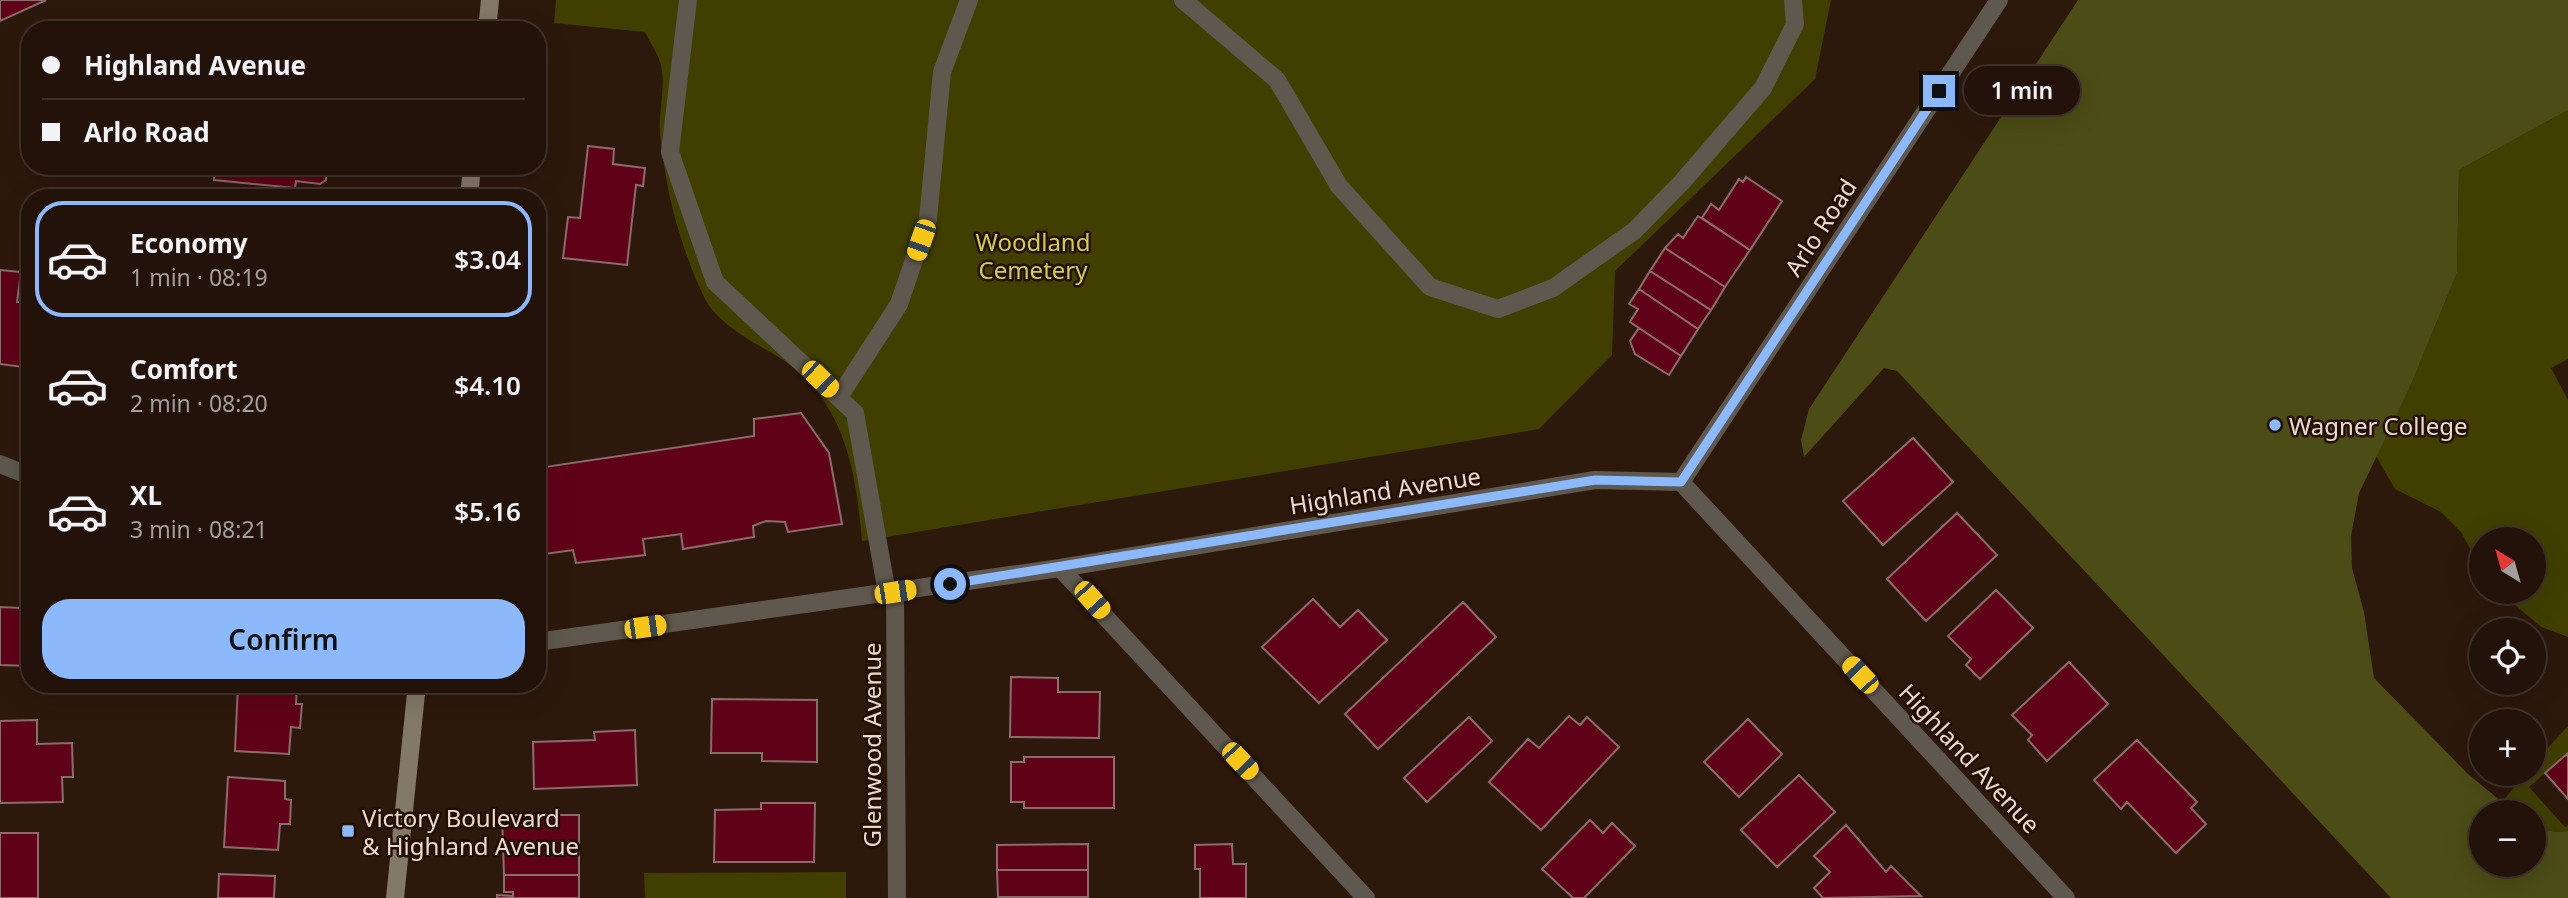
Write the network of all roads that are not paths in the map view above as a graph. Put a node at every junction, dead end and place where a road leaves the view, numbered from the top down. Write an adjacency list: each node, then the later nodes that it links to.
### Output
1 (490, 0): 7 (main road)
2 (688, 0): 8 (street, Glenwood Avenue)
3 (969, 0): 8 (street)
4 (1183, 0): 5 (street)
5 (1793, 0)
6 (1999, 0): 11 (street, Arlo Road)
7 (488, 21)
8 (839, 397): 13 (street, Glenwood Avenue)
9 (0, 464): 10 (street)
10 (21, 472)
11 (1681, 482): 12 (street, Highland Avenue); 19 (street, Highland Avenue)
12 (1059, 568): 13 (street, Highland Avenue); 18 (street)
13 (891, 593): 14 (street, Highland Avenue); 17 (street, Glenwood Avenue)
14 (546, 641)
15 (416, 693): 16 (main road)
16 (395, 898)
17 (897, 898)
18 (1366, 898)
19 (2066, 898)

